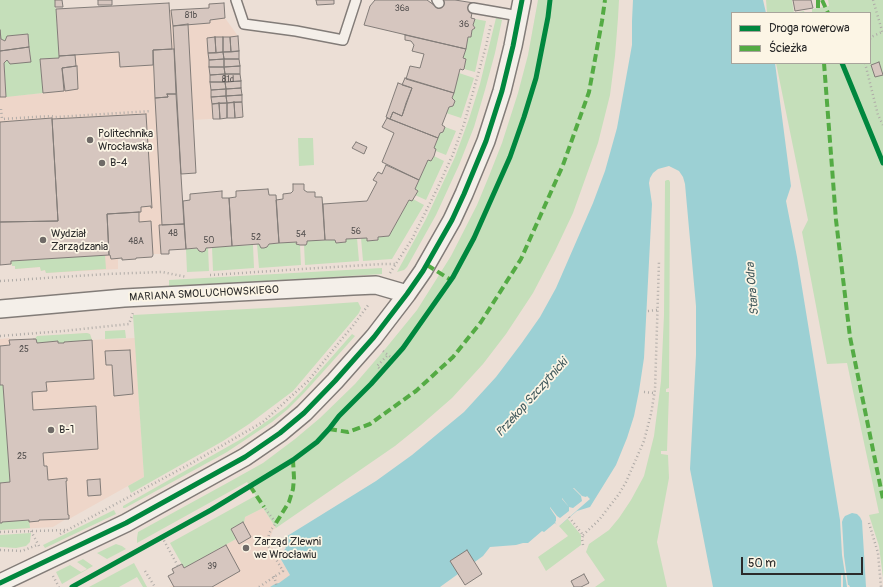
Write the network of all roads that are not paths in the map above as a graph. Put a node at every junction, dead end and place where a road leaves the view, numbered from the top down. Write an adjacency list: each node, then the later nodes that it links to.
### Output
1 (236, 0): 2 (lane)
2 (356, 0)
3 (473, 8): 4 (lane)
4 (520, 8): 5 (street)
5 (407, 294): 6 (street, MARIANA SMOLUCHOWSKIEGO); 7 (street)
6 (0, 308)
7 (0, 583)

